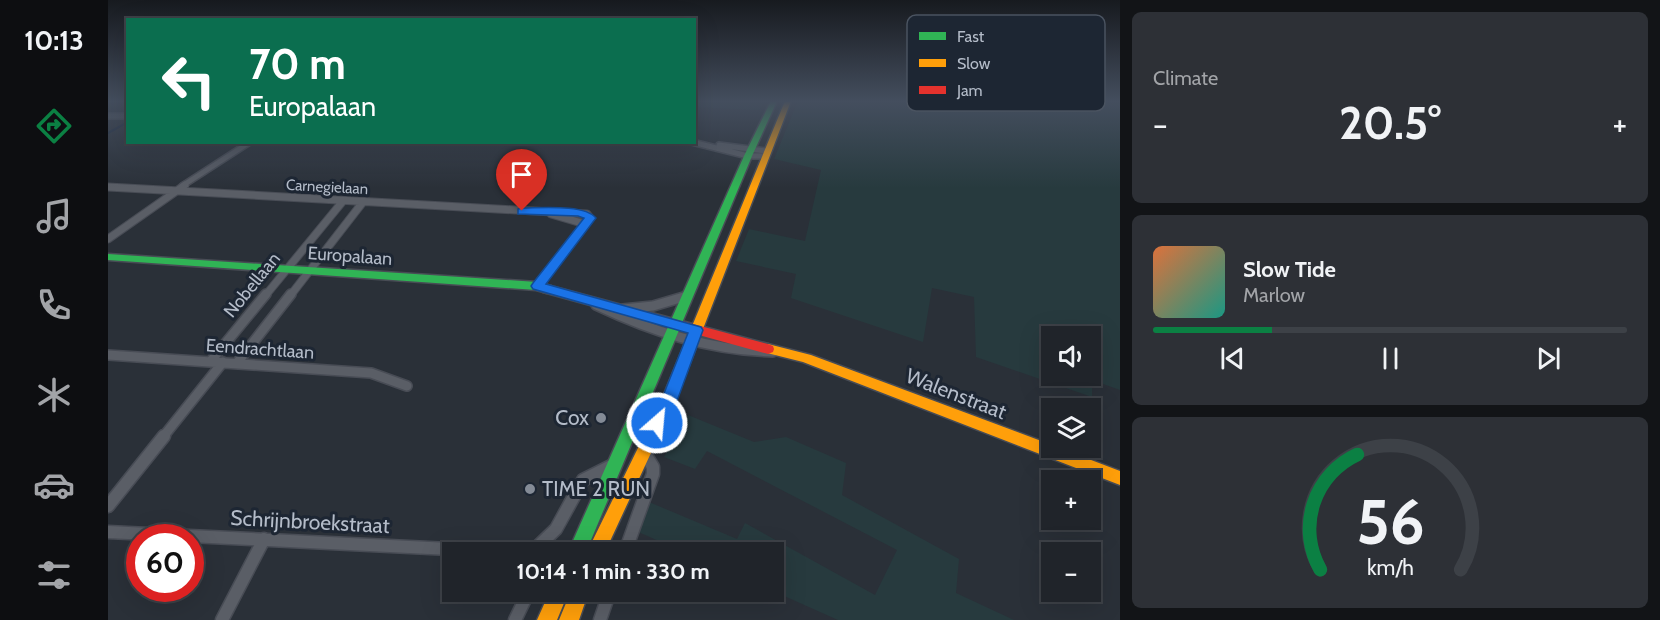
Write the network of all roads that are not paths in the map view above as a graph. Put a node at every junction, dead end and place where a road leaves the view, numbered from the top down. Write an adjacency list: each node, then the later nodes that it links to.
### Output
1 (760, 130): 5 (main road)
2 (775, 130): 6 (main road)
3 (696, 143): 5 (street)
4 (247, 144): 8 (street)
5 (750, 152): 6 (street); 17 (main road)
6 (765, 154): 21 (main road)
7 (108, 188): 8 (street, Carnegielaan)
8 (175, 191): 9 (street, Carnegielaan); 12 (street)
9 (343, 201): 10 (street, Carnegielaan); 14 (street, Nobellaan)
10 (363, 202): 11 (street, Carnegielaan); 15 (street, Nobellaan)
11 (585, 224): 16 (street, Carnegielaan)
12 (108, 239)
13 (110, 260): 14 (main road, Europalaan)
14 (287, 269): 15 (main road, Europalaan); 23 (street, Nobellaan)
15 (309, 271): 16 (main road, Europalaan); 25 (street, Nobellaan)
16 (537, 286): 18 (main road, Europalaan)
17 (687, 296): 19 (street, Europalaan); 20 (main road)
18 (588, 301): 19 (main road, Europalaan); 20 (street, Europalaan)
19 (619, 309): 20 (main road, Europalaan)
20 (673, 330): 21 (main road, Walenstraat); 28 (main road)
21 (693, 336): 27 (main road); 29 (main road, Walenstraat)
22 (108, 355): 23 (street, Eendrachtlaan)
23 (210, 362): 24 (street, Eendrachtlaan)
24 (223, 363): 25 (street, Eendrachtlaan); 30 (street)
25 (237, 363): 26 (street, Eendrachtlaan)
26 (407, 386)
27 (644, 451): 35 (main road); 36 (street)
28 (615, 465): 33 (street); 34 (main road)
29 (1120, 478)
30 (108, 506)
31 (108, 532): 32 (street, Schrijnbroekstraat)
32 (264, 539): 37 (street, Schrijnbroekstraat); 42 (street)
33 (542, 542)
34 (581, 542)
35 (600, 542)
36 (629, 542)
37 (442, 548)
38 (524, 602): 43 (street)
39 (555, 602): 44 (main road)
40 (576, 602): 45 (main road)
41 (606, 602): 46 (street)
42 (222, 620)
43 (515, 620)
44 (548, 620)
45 (569, 620)
46 (600, 620)

